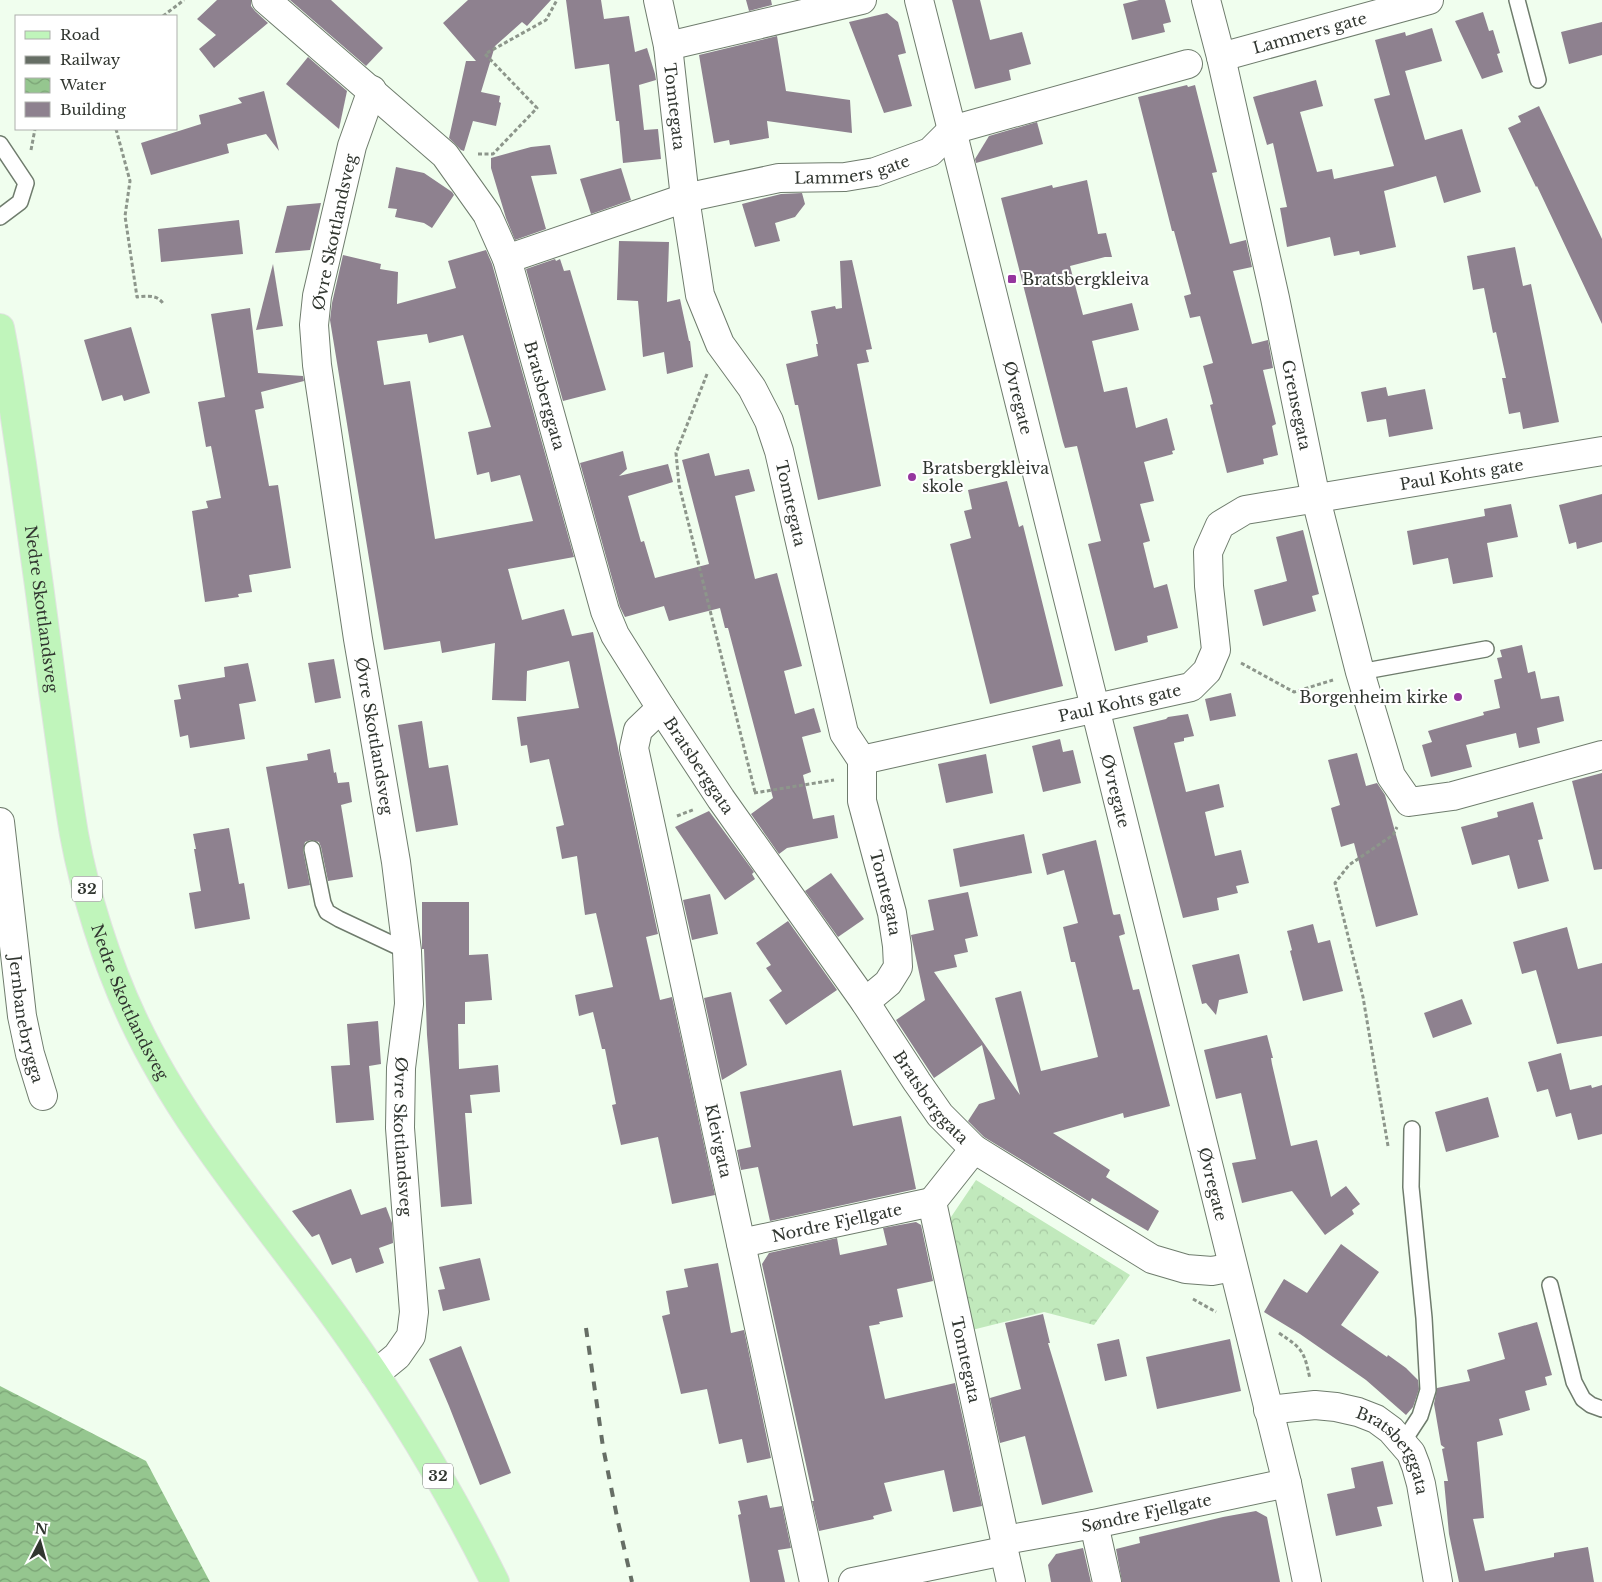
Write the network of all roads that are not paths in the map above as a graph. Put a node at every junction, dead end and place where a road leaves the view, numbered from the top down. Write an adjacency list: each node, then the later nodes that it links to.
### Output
1 (266, 0): 12 (street, Bratsberggata)
2 (658, 0): 8 (street, Tomtegata)
3 (862, 0): 8 (street)
4 (919, 0): 13 (street, Øvregate)
5 (1206, 0): 9 (street, Grensegata)
6 (1429, 0): 9 (street, Lammers gate)
7 (1517, 0): 11 (lane)
8 (668, 46): 15 (street, Tomtegata)
9 (1221, 57): 20 (street, Grensegata)
10 (1188, 64): 13 (street, Lammers gate)
11 (1538, 80)
12 (372, 90): 17 (street, Bratsberggata); 29 (street, Øvre Skottlandsveg)
13 (952, 130): 15 (street, Lammers gate); 24 (street, Øvregate)
14 (0, 144): 16 (lane)
15 (685, 198): 17 (street, Lammers gate); 26 (street, Tomtegata)
16 (0, 217)
17 (507, 259): 23 (street, Bratsberggata)
18 (0, 328): 38 (main road, Nedre Skottlandsveg / 32)
19 (1602, 451): 20 (street, Paul Kohts gate)
20 (1316, 499): 22 (street, Grensegata); 24 (street, Paul Kohts gate)
21 (1486, 649): 22 (lane)
22 (1360, 672): 25 (street, Grensegata)
23 (661, 708): 30 (street, Bratsberggata); 35 (street, Kleivgata)
24 (1095, 708): 26 (street, Paul Kohts gate); 36 (street, Øvregate)
25 (1602, 756)
26 (862, 760): 30 (street, Tomtegata)
27 (0, 822): 31 (street, Jernbanebrygga)
28 (312, 848): 29 (lane)
29 (407, 950): 38 (street, Øvre Skottlandsveg)
30 (866, 1002): 33 (street, Bratsberggata)
31 (43, 1096)
32 (1412, 1129): 41 (lane)
33 (974, 1150): 34 (street); 36 (street, Bratsberggata)
34 (932, 1202): 35 (street, Nordre Fjellgate); 44 (street, Tomtegata)
35 (741, 1243): 46 (street, Kleivgata)
36 (1233, 1267): 40 (street, Øvregate)
37 (1550, 1285): 39 (lane)
38 (375, 1374): 45 (main road, 32)
39 (1602, 1409)
40 (1268, 1410): 41 (street, Bratsberggata); 42 (street, Øvregate)
41 (1402, 1442): 51 (street, Bratsberggata)
42 (1287, 1483): 43 (street, Søndre Fjellgate); 50 (street, Øvregate)
43 (1094, 1524): 44 (street, Søndre Fjellgate); 49 (street)
44 (1004, 1545): 47 (street, Søndre Fjellgate); 48 (street, Tomtegata)
45 (495, 1582)
46 (814, 1582)
47 (854, 1582)
48 (1011, 1582)
49 (1108, 1582)
50 (1308, 1582)
51 (1438, 1582)

